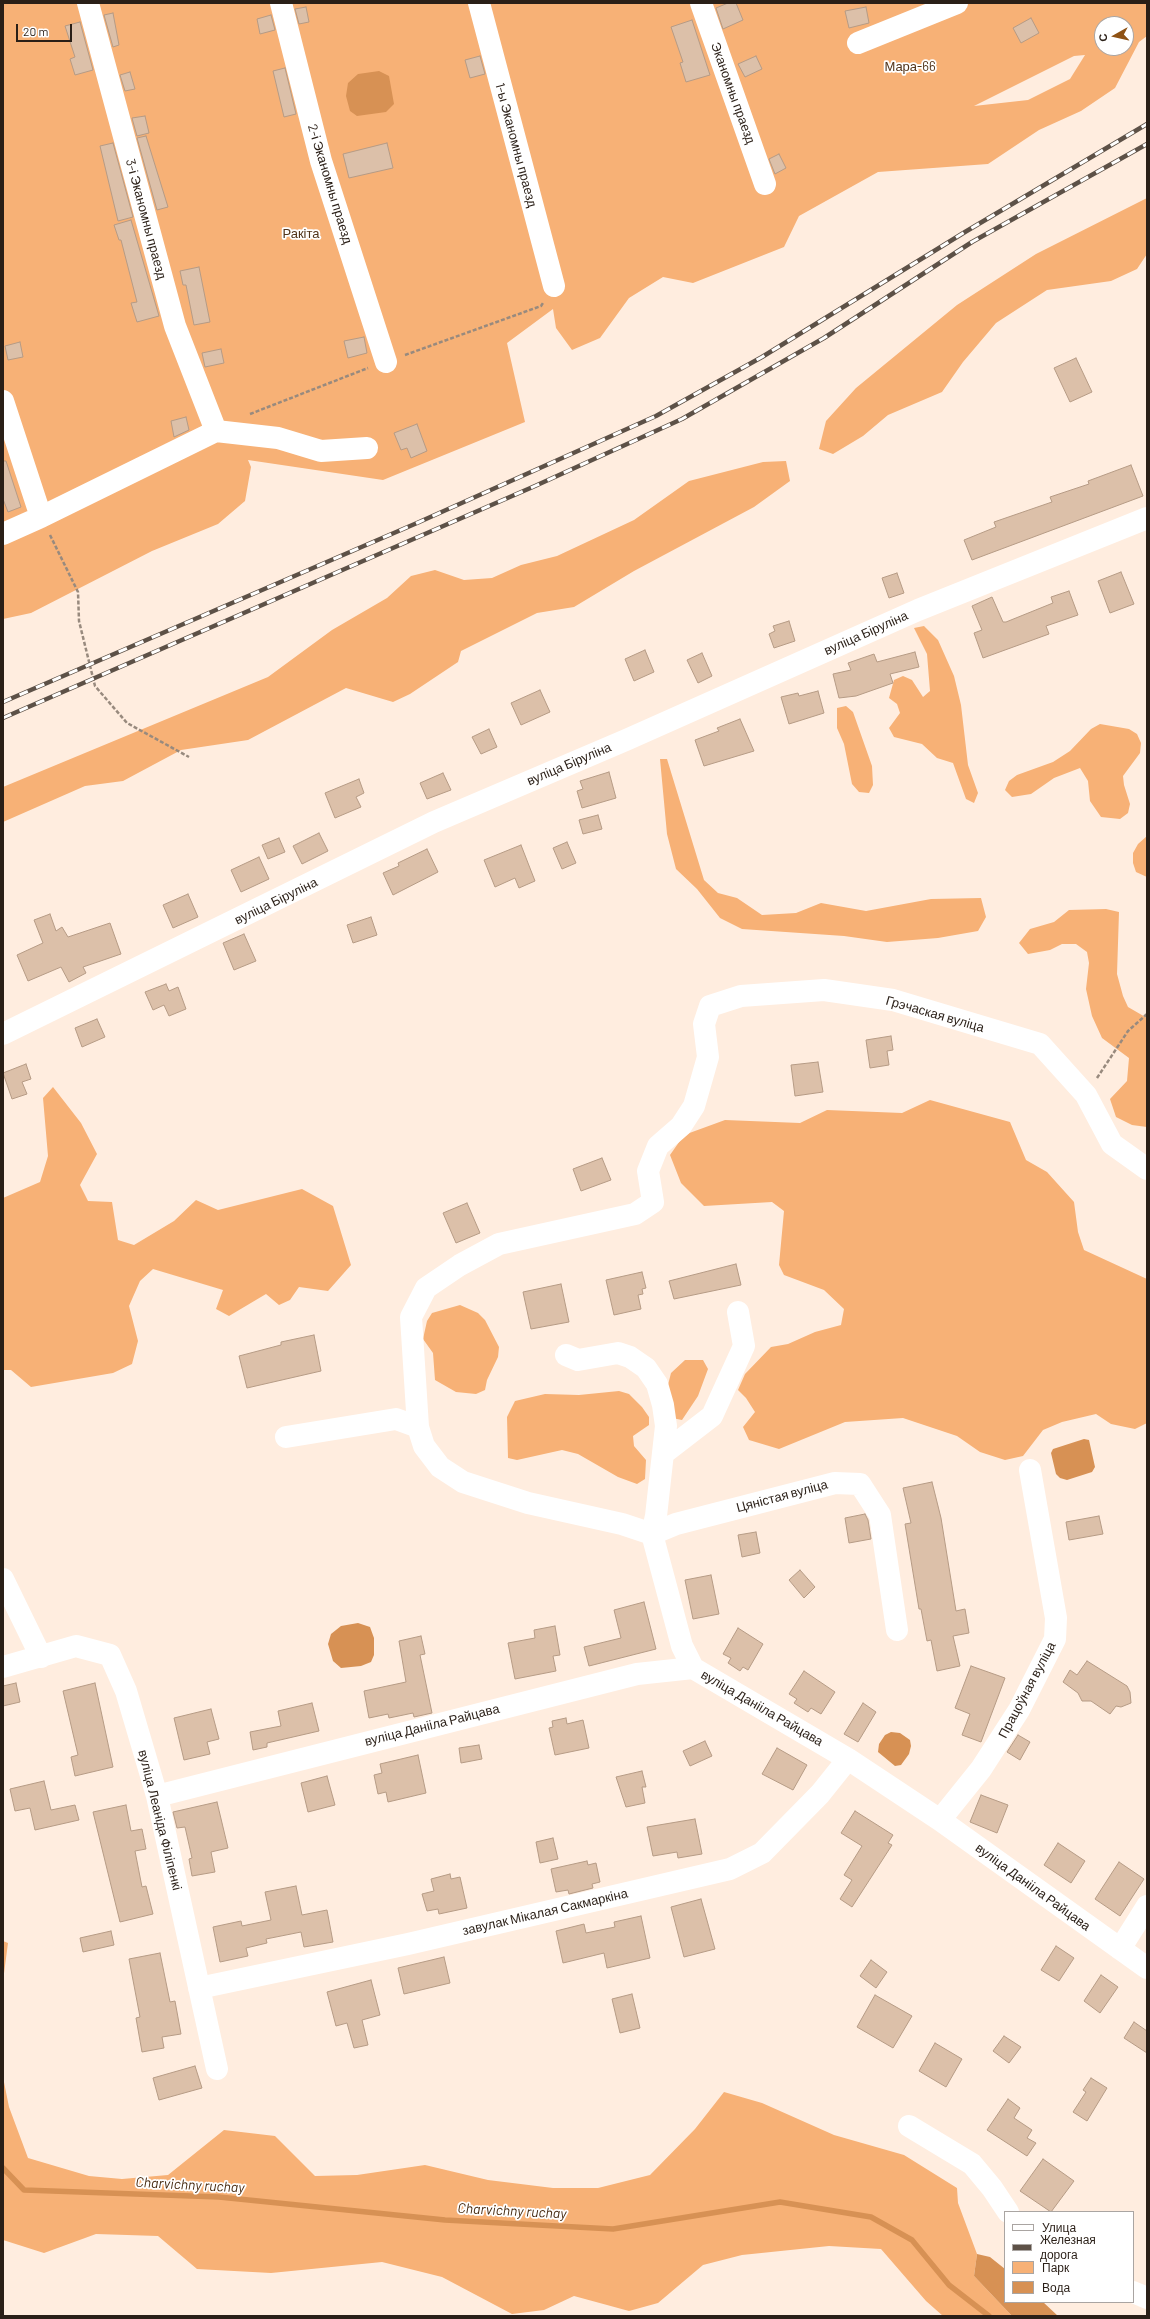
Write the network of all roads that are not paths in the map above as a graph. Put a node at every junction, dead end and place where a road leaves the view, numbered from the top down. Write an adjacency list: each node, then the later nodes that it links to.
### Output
1 (88, 3): 11 (street, 3-і Эканомны праезд)
2 (282, 3): 9 (street, 2-і Эканомны праезд)
3 (479, 3): 8 (street, 1-ы Эканомны праезд)
4 (700, 3): 7 (street, Эканомны праезд)
5 (957, 3): 6 (street)
6 (858, 43)
7 (765, 184)
8 (554, 286)
9 (386, 362)
10 (3, 401): 13 (street)
11 (216, 432): 12 (street); 13 (street)
12 (367, 448)
13 (41, 518): 15 (street)
14 (1147, 518): 16 (street, вуліца Біруліна)
15 (3, 534)
16 (3, 1034)
17 (1147, 1169): 20 (street, Грэчаская вуліца)
18 (738, 1312): 22 (street)
19 (566, 1356): 22 (street)
20 (418, 1427): 21 (street); 24 (street)
21 (286, 1436)
22 (664, 1453): 24 (street)
23 (1030, 1470): 32 (street, Працоўная вуліца)
24 (652, 1534): 26 (street, Цяністая вуліца); 29 (street)
25 (3, 1579): 27 (street)
26 (897, 1630)
27 (41, 1657): 28 (street); 31 (street, вуліца Леаніда Філіпенкі)
28 (3, 1667)
29 (693, 1668): 30 (street, вуліца Данііла Райцава); 31 (street, вуліца Данііла Райцава)
30 (848, 1759): 32 (street, вуліца Данііла Райцава); 36 (street, завулак Мікалая Сакмаркіна)
31 (157, 1796): 36 (street, вуліца Леаніда Філіпенкі)
32 (940, 1820): 34 (street, вуліца Данііла Райцава)
33 (1147, 1906): 34 (street)
34 (1120, 1949): 35 (street, вуліца Данііла Райцава)
35 (1147, 1968)
36 (199, 1988): 37 (street, вуліца Леаніда Філіпенкі)
37 (217, 2069)
38 (909, 2126): 39 (street)
39 (1007, 2211)
40 (1134, 2292): 41 (street)
41 (1147, 2298)

